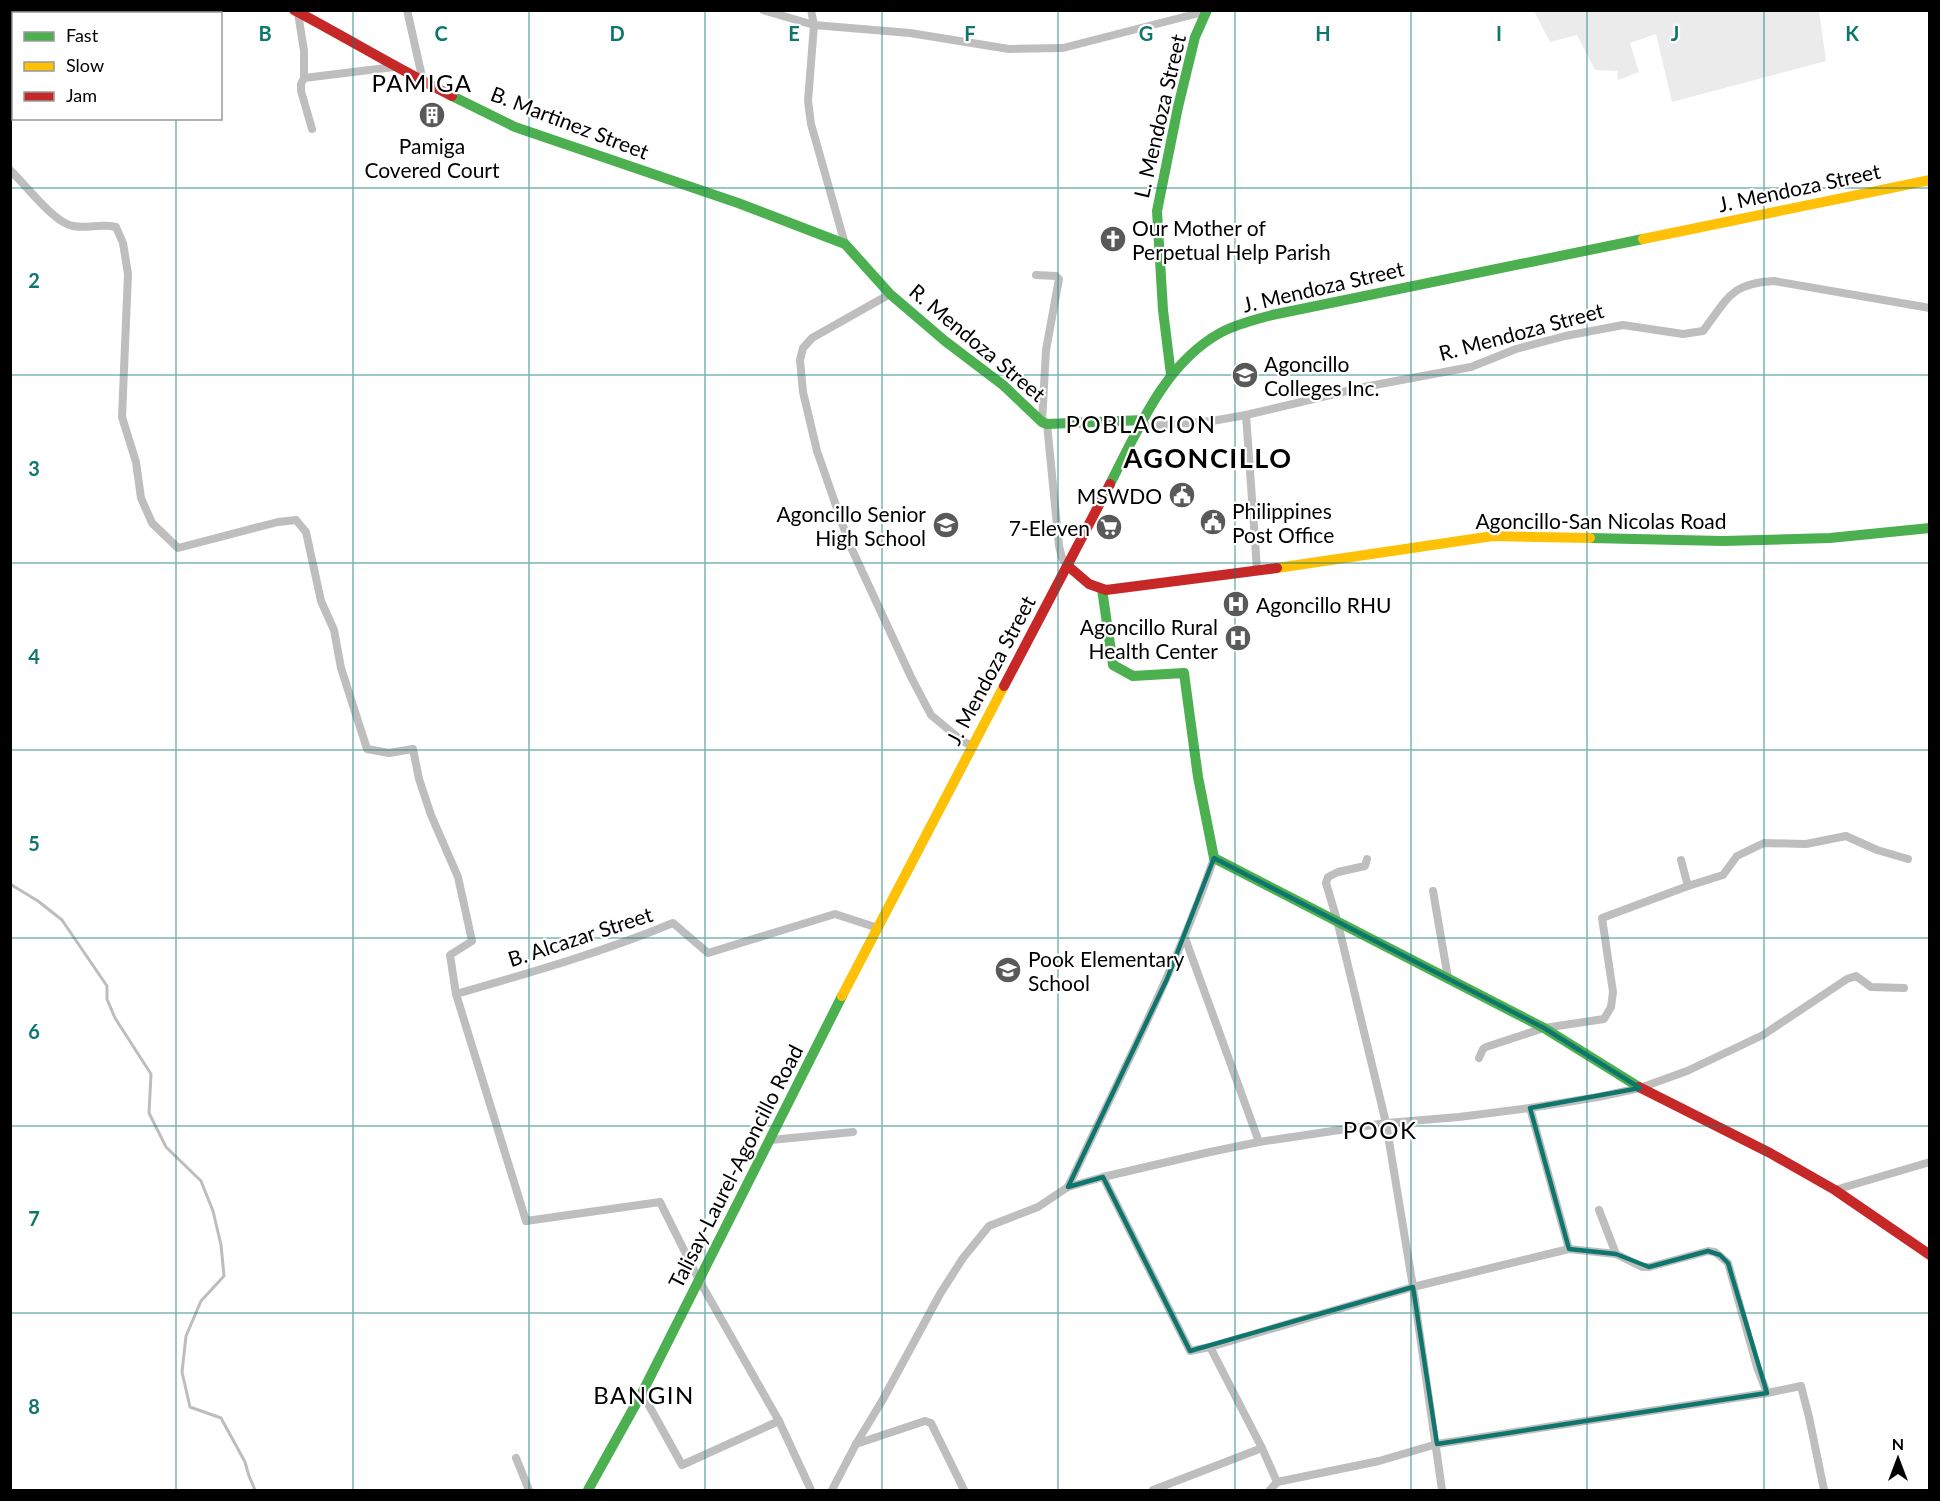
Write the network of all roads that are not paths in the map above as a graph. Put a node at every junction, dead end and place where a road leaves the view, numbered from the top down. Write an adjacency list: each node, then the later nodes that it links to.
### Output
1 (406, 10): 9 (street)
2 (763, 10): 6 (street)
3 (811, 10): 6 (street)
4 (1207, 11): 6 (street); 17 (main road, L. Mendoza Street)
5 (296, 12): 7 (main road, B. Martinez Street); 8 (street)
6 (814, 25): 13 (street)
7 (394, 67): 8 (street); 9 (main road, B. Martinez Street)
8 (304, 78): 10 (street)
9 (423, 81): 13 (main road, B. Martinez Street)
10 (312, 129)
11 (10, 170): 38 (street)
12 (1929, 180): 17 (main road, J. Mendoza Street)
13 (844, 244): 15 (main road, R. Mendoza Street)
14 (1036, 276): 19 (street)
15 (890, 294): 19 (main road, R. Mendoza Street); 25 (street)
16 (1929, 308): 18 (street, R. Mendoza Street)
17 (1171, 375): 20 (main road, J. Mendoza Street)
18 (1246, 415): 20 (street, R. Mendoza Street); 23 (street)
19 (1045, 423): 20 (main road, R. Mendoza Street); 22 (street)
20 (1141, 423): 22 (main road, J. Mendoza Street)
21 (1929, 528): 23 (main road, Agoncillo-San Nicolas Road)
22 (1068, 566): 24 (main road); 25 (main road, J. Mendoza Street)
23 (1257, 569): 24 (main road, Agoncillo-San Nicolas Road)
24 (1102, 589): 27 (main road)
25 (972, 746): 26 (main road, J. Mendoza Street)
26 (915, 858): 34 (main road, Talisay-Laurel-Agoncillo Road)
27 (1214, 858): 33 (main road); 35 (street)
28 (1367, 859): 33 (street)
29 (1908, 859): 31 (street)
30 (1681, 860): 31 (street)
31 (1688, 886): 39 (street)
32 (1433, 891): 36 (street)
33 (1337, 920): 36 (main road); 43 (street)
34 (878, 928): 38 (street, B. Alcazar Street); 45 (main road, Talisay-Laurel-Agoncillo Road)
35 (1185, 938): 46 (street); 49 (street)
36 (1448, 978): 39 (main road)
37 (1904, 988): 41 (street)
38 (456, 994): 55 (street)
39 (1544, 1028): 40 (street); 41 (main road)
40 (1479, 1058)
41 (1640, 1088): 42 (street); 50 (main road)
42 (1530, 1108): 43 (street); 52 (street)
43 (1386, 1123): 46 (street); 56 (street)
44 (853, 1132): 45 (street)
45 (771, 1140): 55 (main road, Talisay-Laurel-Agoncillo Road)
46 (1259, 1142): 48 (street)
47 (1929, 1162): 50 (street)
48 (1103, 1177): 49 (street); 57 (street)
49 (1068, 1187): 61 (street)
50 (1835, 1190): 54 (main road)
51 (1599, 1210): 53 (street)
52 (1569, 1249): 53 (street); 56 (street)
53 (1616, 1254): 59 (street)
54 (1929, 1255)
55 (699, 1280): 58 (main road, Talisay-Laurel-Agoncillo Road); 60 (street)
56 (1413, 1287): 57 (street); 62 (street)
57 (1210, 1347): 63 (street)
58 (642, 1393): 60 (street); 67 (main road, Talisay-Laurel-Agoncillo Road)
59 (1767, 1393): 62 (street); 74 (street)
60 (779, 1421): 68 (street)
61 (856, 1444): 69 (street); 70 (street)
62 (1437, 1444): 65 (street); 73 (street)
63 (1262, 1448): 65 (street); 71 (street)
64 (516, 1458): 66 (street)
65 (1278, 1482): 72 (street)
66 (529, 1491)
67 (588, 1491)
68 (811, 1491)
69 (832, 1491)
70 (964, 1491)
71 (1153, 1491)
72 (1270, 1491)
73 (1442, 1491)
74 (1824, 1491)

